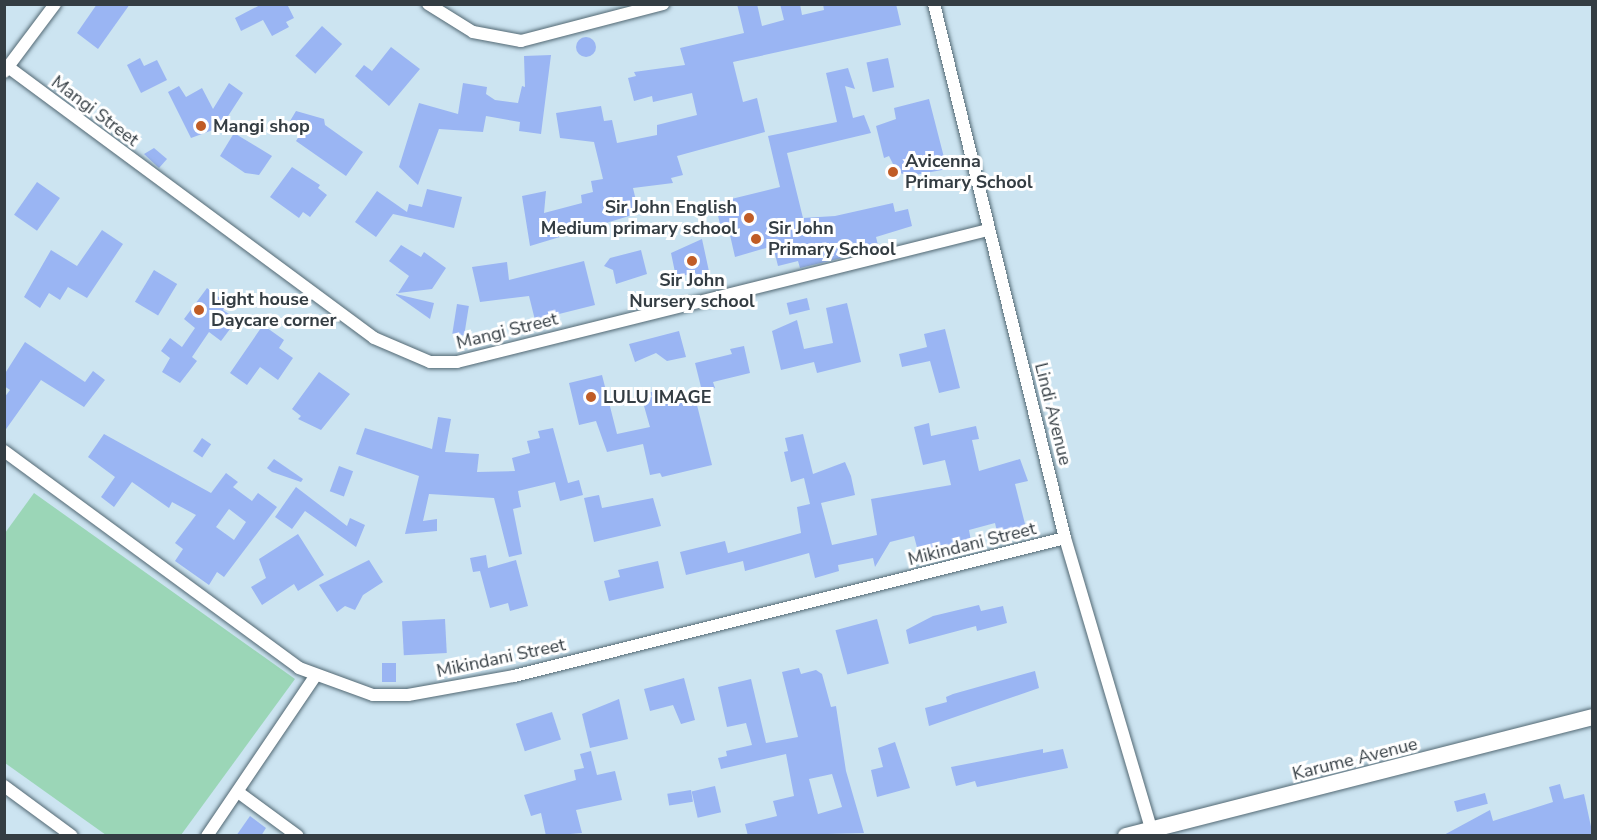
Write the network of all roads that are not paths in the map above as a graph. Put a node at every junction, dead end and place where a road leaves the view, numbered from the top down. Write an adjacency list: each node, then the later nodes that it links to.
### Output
1 (55, 4): 5 (street)
2 (428, 4): 3 (street)
3 (663, 4)
4 (934, 4): 6 (street, Lindi Avenue)
5 (6, 70): 6 (street, Mangi Street)
6 (988, 230): 8 (street, Lindi Avenue)
7 (4, 452): 9 (street, Mikindani Street)
8 (1065, 538): 9 (street, Mikindani Street); 13 (street, Lindi Avenue)
9 (316, 675): 12 (street)
10 (1593, 717): 13 (main road, Karume Avenue)
11 (4, 786): 14 (street)
12 (238, 792): 15 (street); 16 (street)
13 (1153, 832): 17 (main road, Karume Avenue)
14 (72, 836)
15 (207, 836)
16 (298, 836)
17 (1125, 836)

